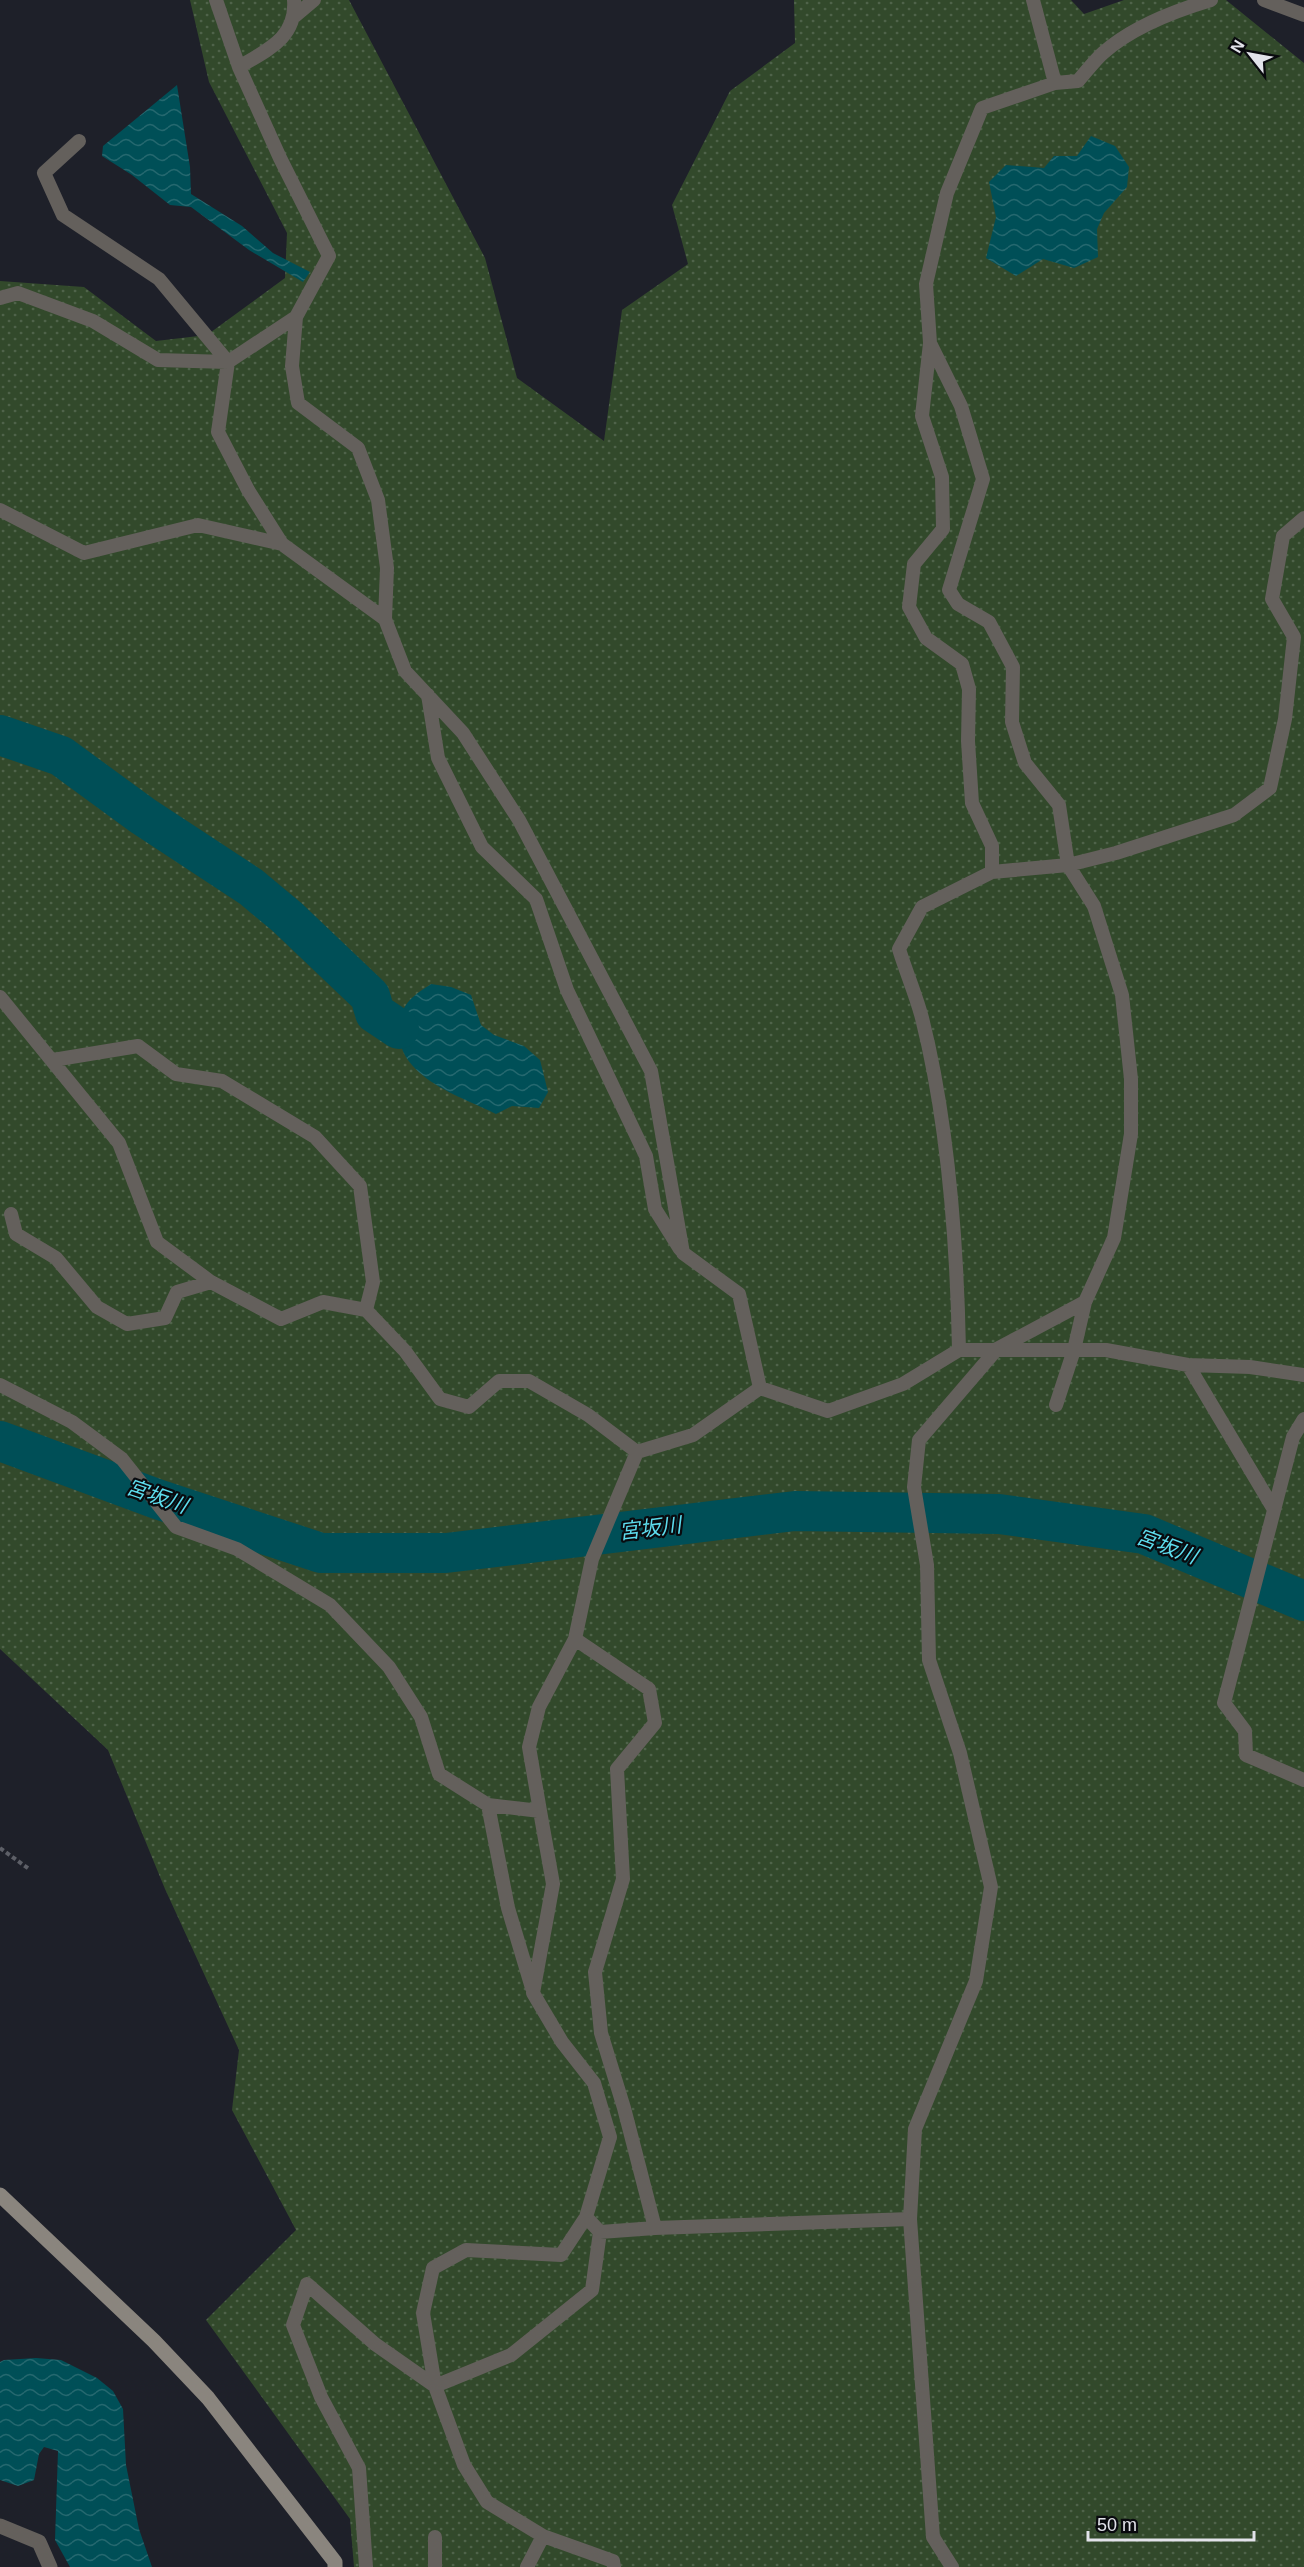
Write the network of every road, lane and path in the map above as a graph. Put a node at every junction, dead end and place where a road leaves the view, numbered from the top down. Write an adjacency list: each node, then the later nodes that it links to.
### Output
1 (216, 0): 9 (lane)
2 (294, 0): 8 (lane)
3 (314, 0): 8 (lane)
4 (1033, 0): 10 (lane)
5 (1211, 0): 10 (lane)
6 (1264, 0): 7 (lane)
7 (1304, 15)
8 (295, 16): 9 (lane)
9 (239, 67): 13 (lane)
10 (1055, 83): 14 (lane)
11 (79, 141): 15 (lane)
12 (0, 298): 15 (lane)
13 (296, 317): 15 (lane); 19 (lane)
14 (930, 343): 21 (lane); 22 (lane)
15 (228, 362): 18 (lane)
16 (0, 510): 18 (lane)
17 (1304, 518): 21 (lane)
18 (282, 544): 19 (lane)
19 (385, 619): 20 (lane)
20 (428, 695): 26 (lane); 26 (lane)
21 (1068, 865): 22 (lane); 28 (lane)
22 (992, 872): 31 (lane)
23 (0, 997): 24 (lane)
24 (53, 1060): 27 (lane); 29 (lane)
25 (11, 1214): 27 (lane)
26 (683, 1253): 36 (lane)
27 (211, 1282): 29 (lane)
28 (1085, 1302): 30 (lane); 32 (lane)
29 (366, 1310): 39 (lane)
30 (998, 1349): 31 (lane); 32 (lane); 50 (lane)
31 (959, 1350): 36 (lane)
32 (1074, 1350): 33 (lane); 37 (lane)
33 (1188, 1365): 34 (lane); 40 (lane)
34 (1304, 1375)
35 (0, 1385): 43 (lane)
36 (760, 1388): 39 (lane)
37 (1056, 1405)
38 (1304, 1419): 40 (lane)
39 (637, 1452): 41 (lane)
40 (1274, 1508): 42 (lane)
41 (575, 1639): 44 (lane); 51 (lane)
42 (1304, 1780)
43 (488, 1805): 44 (lane); 47 (lane)
44 (540, 1811): 47 (lane)
45 (0, 1848): 46 (path)
46 (28, 1869)
47 (533, 1993): 49 (lane)
48 (0, 2195): 58 (street)
49 (586, 2217): 52 (lane); 53 (lane)
50 (910, 2219): 51 (lane); 63 (lane)
51 (655, 2228): 52 (lane)
52 (600, 2232): 53 (lane)
53 (435, 2386): 55 (lane); 59 (lane)
54 (0, 2526): 57 (street)
55 (543, 2536): 61 (lane); 62 (lane)
56 (435, 2537): 60 (lane)
57 (50, 2567)
58 (335, 2567)
59 (366, 2567)
60 (435, 2567)
61 (527, 2567)
62 (614, 2567)
63 (952, 2567)

